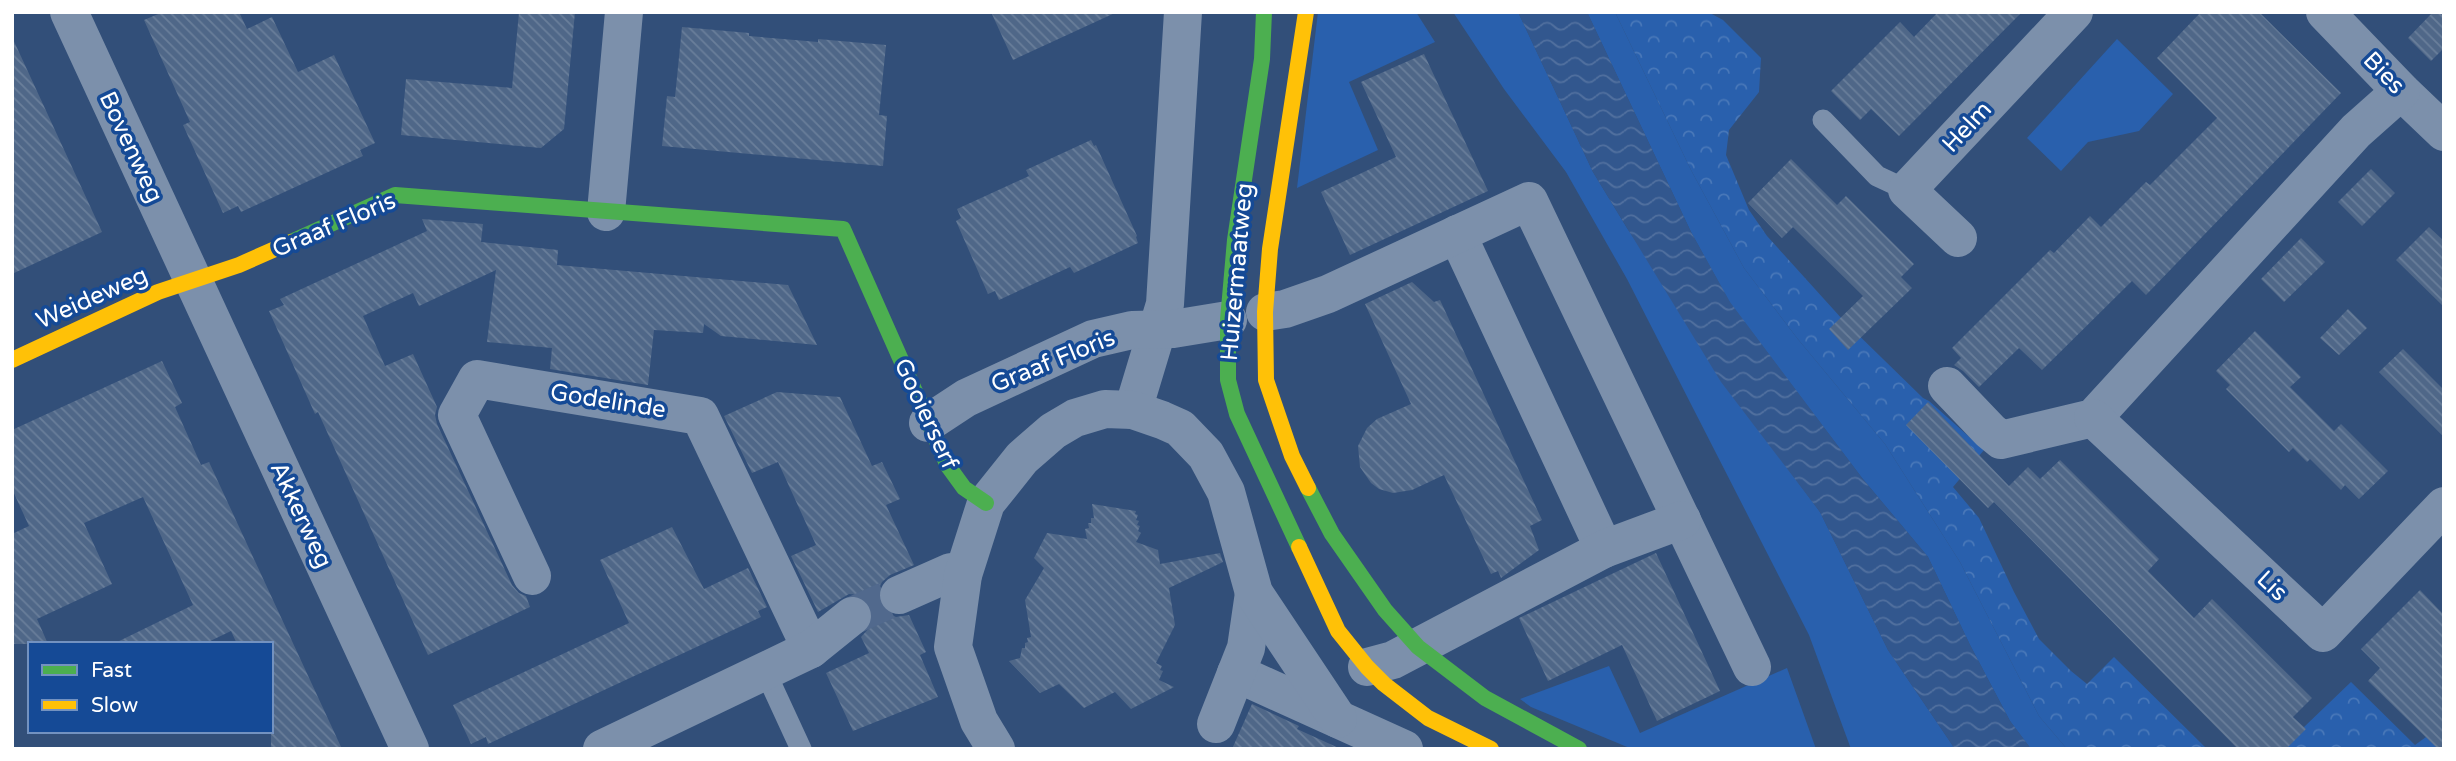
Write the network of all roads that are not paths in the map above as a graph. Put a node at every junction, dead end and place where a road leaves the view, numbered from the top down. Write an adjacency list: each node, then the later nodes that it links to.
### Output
1 (69, 12): 16 (street, Bovenweg)
2 (624, 12): 12 (street)
3 (1183, 12): 19 (street)
4 (1264, 12): 18 (main road, Huizermaatweg)
5 (1306, 12): 17 (main road, Huizermaatweg)
6 (2074, 12): 11 (street, Helm)
7 (2326, 12): 8 (street, Bies)
8 (2401, 91): 10 (street, Bies); 23 (street)
9 (1823, 120): 11 (lane)
10 (2444, 132)
11 (1907, 190): 15 (street)
12 (606, 212): 13 (main road, Graaf Floris); 16 (main road, Graaf Floris)
13 (843, 229): 24 (main road, Gooierserf)
14 (1457, 234): 17 (street, Huizermaatweg); 27 (street, Huizermaatweg); 28 (street)
15 (1958, 238)
16 (193, 281): 20 (main road, Weideweg); 42 (street, Akkerweg)
17 (1265, 312): 34 (main road, Huizermaatweg)
18 (1228, 320): 19 (street, Graaf Floris); 36 (main road, Huizermaatweg)
19 (1159, 330): 22 (street); 24 (street, Graaf Floris)
20 (12, 360)
21 (1947, 386): 23 (street)
22 (1133, 410): 25 (street); 31 (street)
23 (2093, 418): 26 (street, Lis)
24 (929, 422): 25 (main road, Gooierserf)
25 (986, 503): 29 (street)
26 (2444, 506)
27 (1682, 520): 28 (street); 37 (street, Huizermaatweg)
28 (1604, 549): 34 (street)
29 (963, 575): 32 (street); 45 (street)
30 (532, 576): 35 (street, Godelinde)
31 (1254, 593): 39 (street); 40 (street)
32 (899, 595)
33 (852, 616): 35 (street)
34 (1418, 647): 36 (street); 48 (main road, Huizermaatweg)
35 (811, 649): 38 (street)
36 (1367, 667): 47 (main road, Huizermaatweg)
37 (1752, 667)
38 (765, 671): 43 (street); 44 (lane)
39 (1236, 673): 40 (street); 41 (street)
40 (1338, 719): 46 (street)
41 (1216, 724)
42 (410, 749)
43 (602, 749)
44 (801, 749)
45 (996, 749)
46 (1404, 749)
47 (1491, 749)
48 (1579, 749)

